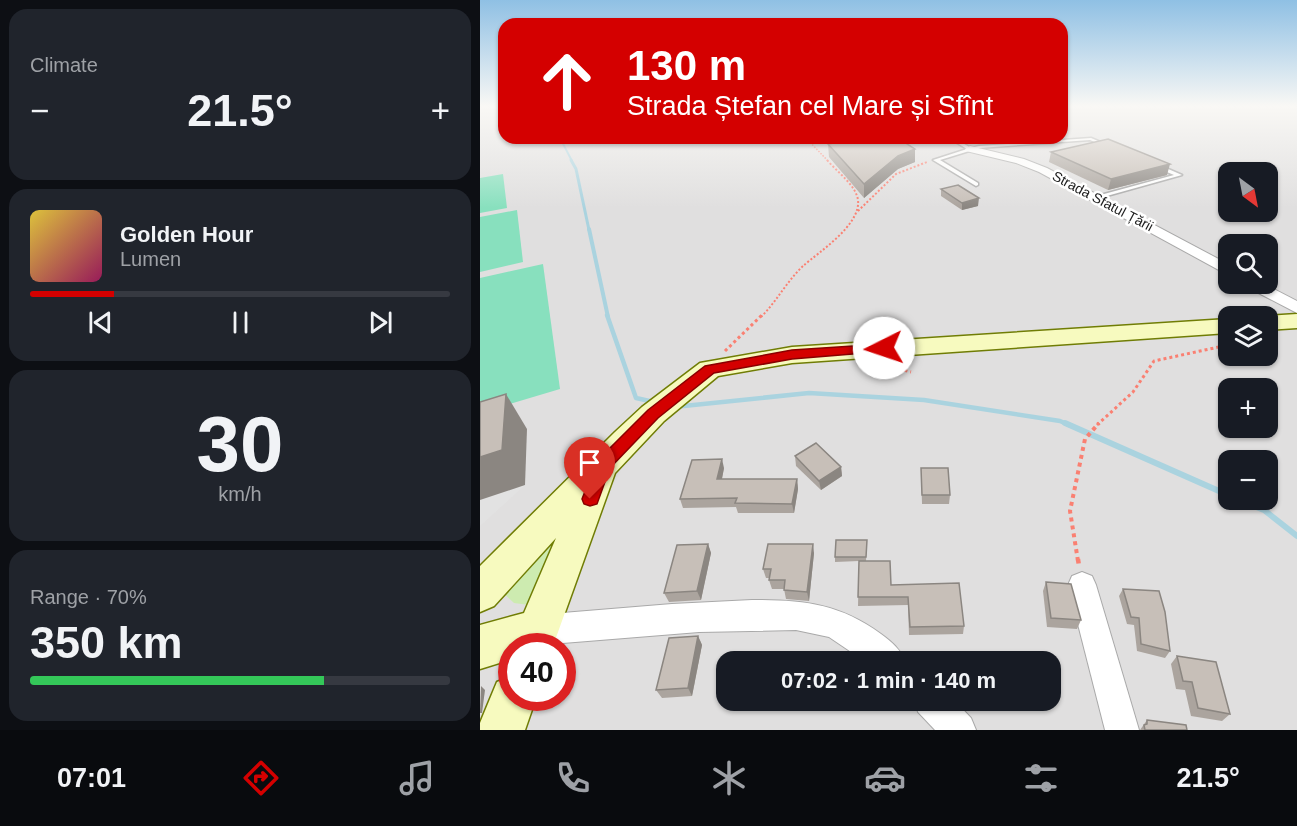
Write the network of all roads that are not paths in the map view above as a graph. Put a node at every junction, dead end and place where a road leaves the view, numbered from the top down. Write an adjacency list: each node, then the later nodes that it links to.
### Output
1 (1094, 140): 4 (lane)
2 (961, 144): 5 (lane)
3 (1030, 144): 5 (lane)
4 (1113, 148)
5 (970, 149): 7 (lane); 8 (street, Strada Sfatul Țării)
6 (1146, 162): 8 (lane)
7 (976, 184)
8 (1096, 197): 9 (street, Strada Sfatul Țării)
9 (1218, 264)
10 (1271, 294): 11 (street)
11 (1297, 308)
12 (1297, 321): 13 (street)
13 (1278, 322)
14 (1218, 327): 15 (street)
15 (603, 465): 17 (street); 18 (street)
16 (1082, 585): 27 (street)
17 (480, 593)
18 (537, 633)
19 (576, 633): 22 (street)
20 (498, 644): 21 (street)
21 (480, 647)
22 (878, 651)
23 (508, 711): 25 (street)
24 (941, 711): 26 (street)
25 (501, 730)
26 (959, 730)
27 (1122, 730)

